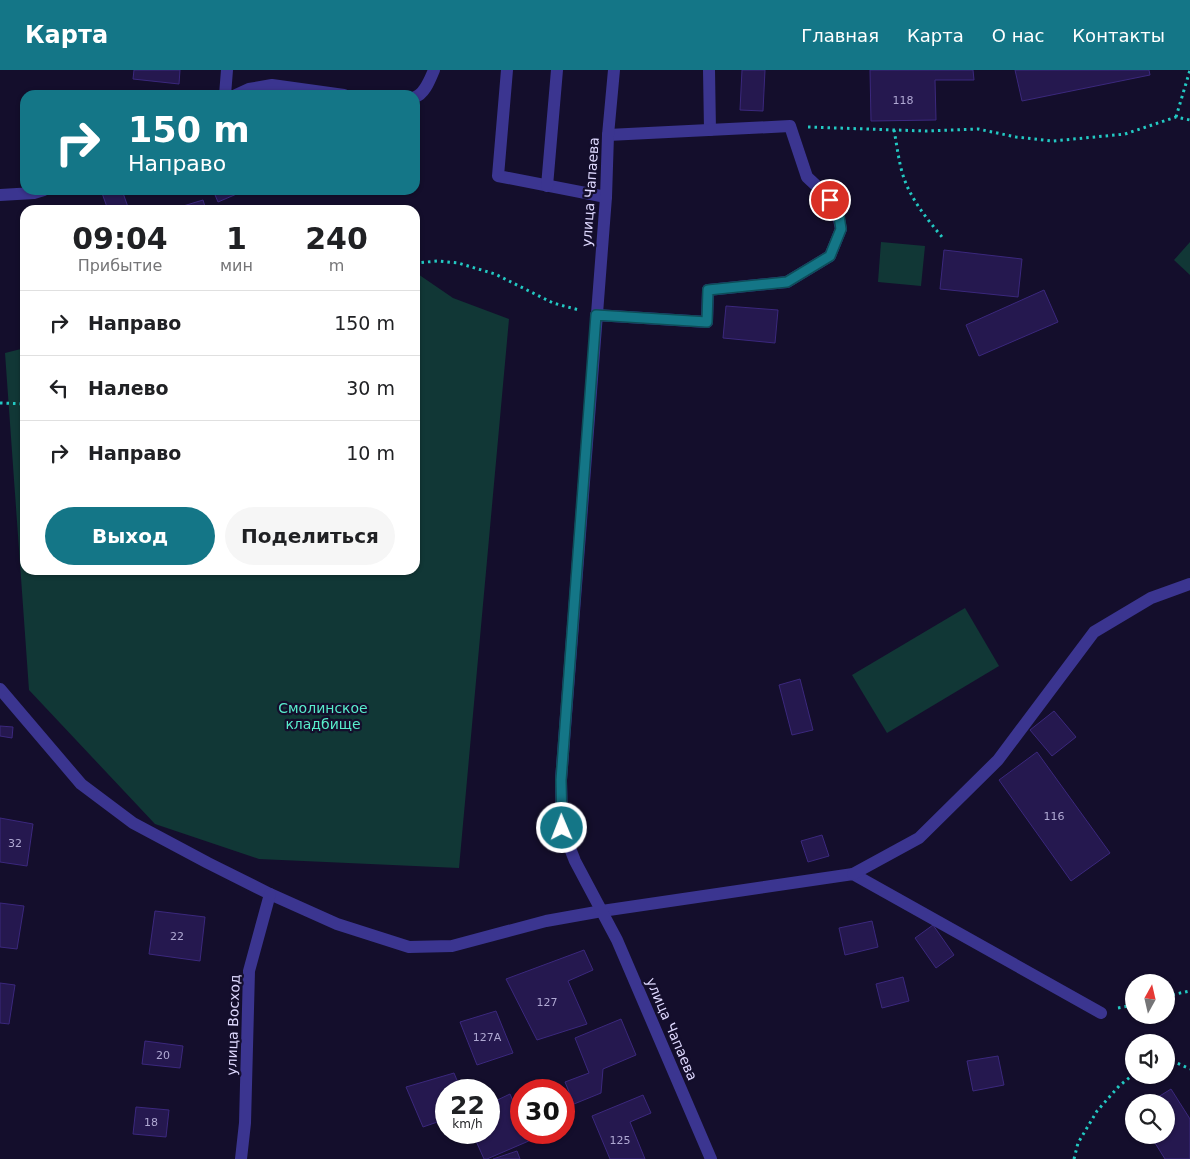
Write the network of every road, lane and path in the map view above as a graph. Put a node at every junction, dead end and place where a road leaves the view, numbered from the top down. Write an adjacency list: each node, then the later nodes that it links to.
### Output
1 (227, 70): 8 (street)
2 (434, 70): 11 (street)
3 (507, 70): 18 (street)
4 (557, 70): 18 (street)
5 (614, 70): 17 (street, улица Чапаева)
6 (709, 70): 15 (street)
7 (1190, 70): 12 (path)
8 (225, 90)
9 (247, 90): 10 (street)
10 (308, 90)
11 (420, 94)
12 (1176, 117): 13 (path); 16 (path)
13 (1190, 120)
14 (790, 126): 15 (street); 16 (path); 24 (street)
15 (710, 130): 17 (street)
16 (894, 130): 22 (path)
17 (608, 136): 21 (street, улица Чапаева)
18 (548, 186): 21 (street)
19 (20, 194): 20 (street)
20 (0, 195)
21 (606, 197): 24 (street, улица Чапаева)
22 (942, 237)
23 (420, 263): 24 (path)
24 (596, 315): 31 (street, улица Чапаева)
25 (0, 403): 26 (path)
26 (20, 404)
27 (1190, 584): 29 (street)
28 (0, 689): 30 (street)
29 (853, 874): 31 (street); 34 (street)
30 (270, 894): 31 (street); 38 (street, улица Восход)
31 (602, 911): 39 (street, улица Чапаева)
32 (1190, 991): 33 (path)
33 (1175, 994)
34 (1101, 1013)
35 (1175, 1062): 36 (path)
36 (1190, 1069)
37 (1125, 1081): 40 (path)
38 (241, 1159)
39 (712, 1159)
40 (1074, 1159)

